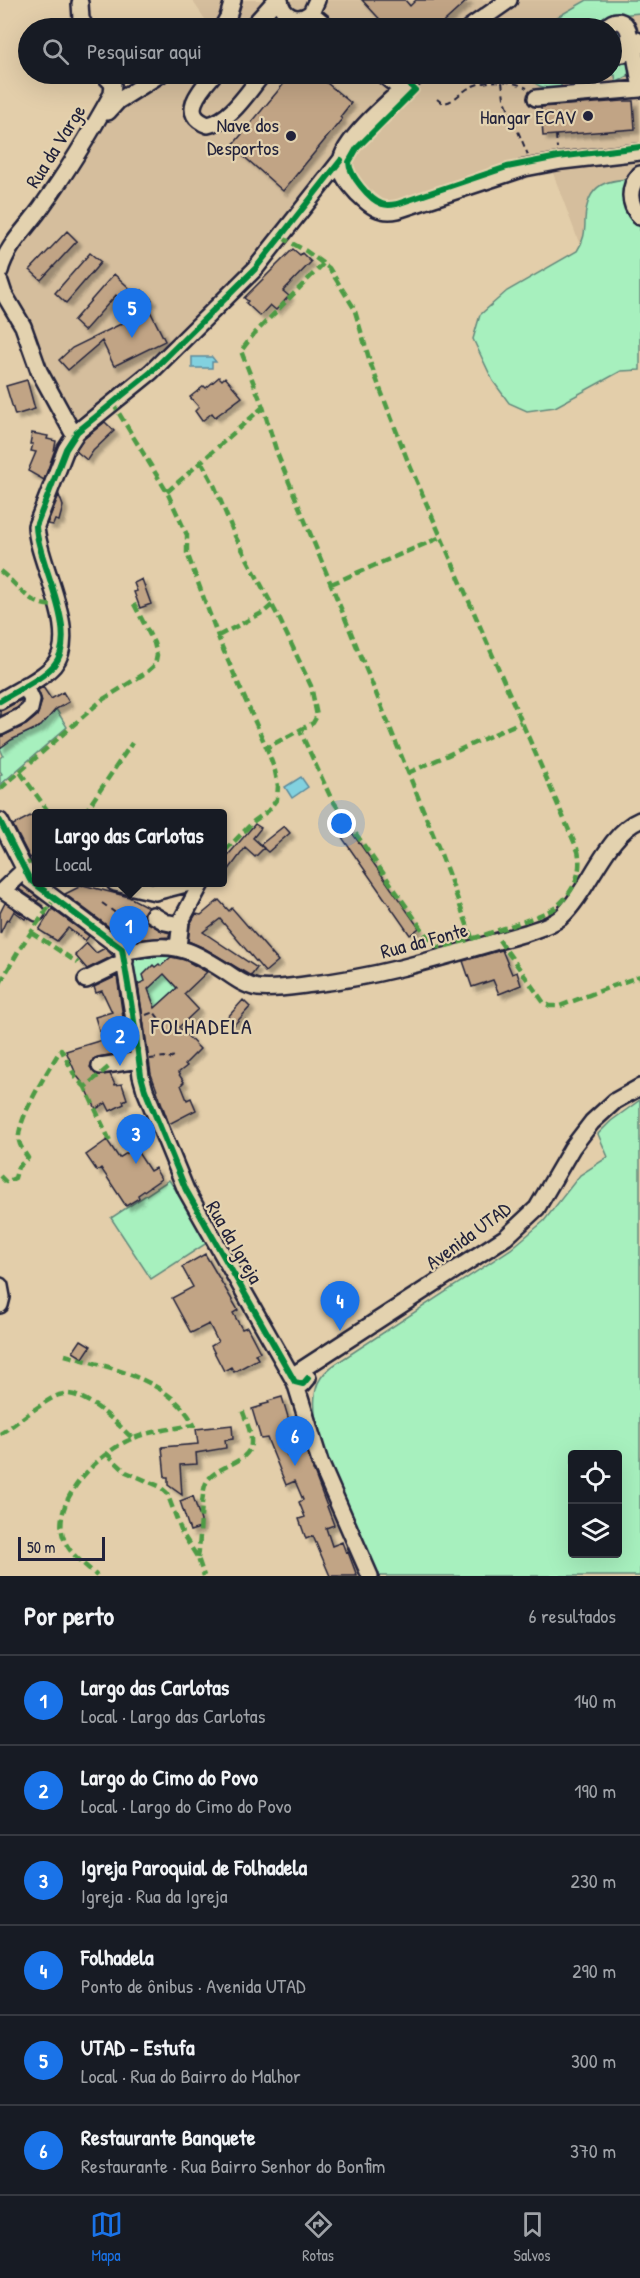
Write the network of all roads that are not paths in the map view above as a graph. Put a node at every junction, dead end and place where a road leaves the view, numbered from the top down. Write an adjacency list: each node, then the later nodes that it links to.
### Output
1 (232, 0): 7 (street)
2 (278, 0): 5 (street); 8 (street)
3 (509, 0): 9 (street)
4 (80, 3): 6 (street)
5 (308, 15)
6 (81, 18)
7 (227, 18)
8 (261, 18)
9 (483, 18)
10 (622, 20): 11 (street)
11 (637, 38): 12 (street); 14 (street)
12 (622, 52)
13 (622, 55): 14 (street)
14 (636, 62): 15 (street)
15 (640, 83)
16 (112, 84): 25 (street, Rua da Varge)
17 (145, 84): 25 (street)
18 (207, 84): 19 (street)
19 (254, 84)
20 (394, 84): 23 (street)
21 (408, 84): 23 (street)
22 (640, 89): 24 (street)
23 (402, 90): 27 (street)
24 (536, 98)
25 (85, 142): 30 (street, Rua da Varge)
26 (639, 153): 27 (street)
27 (340, 160): 32 (street)
28 (640, 174): 29 (street)
29 (640, 217)
30 (0, 271)
31 (0, 282): 32 (street)
32 (74, 435): 33 (street)
33 (25, 685): 34 (street); 35 (street)
34 (0, 701)
35 (0, 727)
36 (640, 820): 49 (street, Rua da Fonte)
37 (0, 821): 38 (street)
38 (24, 870): 39 (street); 40 (street); 46 (street)
39 (0, 872)
40 (32, 882)
41 (39, 887): 50 (street)
42 (133, 887): 43 (street)
43 (172, 887)
44 (185, 887): 48 (street)
45 (199, 887): 48 (street)
46 (37, 913)
47 (153, 915): 48 (street)
48 (174, 924): 49 (street)
49 (178, 947): 50 (street)
50 (124, 957): 51 (street); 52 (street, Rua da Igreja)
51 (86, 980)
52 (139, 1060): 53 (street); 57 (street, Rua da Igreja)
53 (100, 1066)
54 (640, 1087): 57 (street, Avenida UTAD)
55 (0, 1286): 56 (street)
56 (0, 1305)
57 (299, 1378): 58 (street)
58 (370, 1576)

